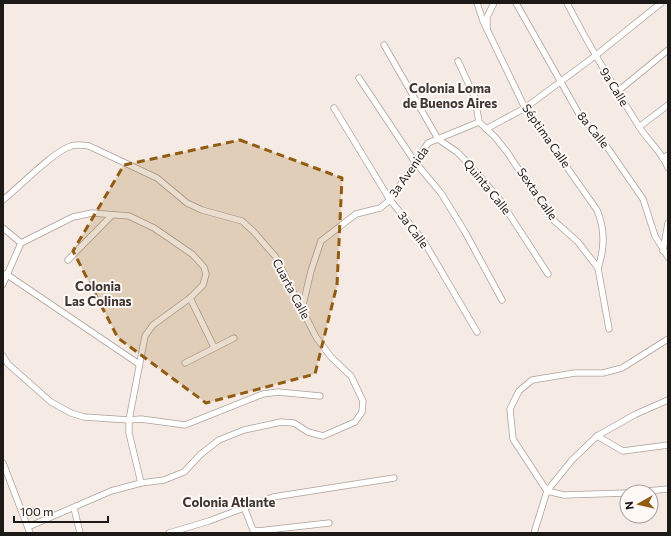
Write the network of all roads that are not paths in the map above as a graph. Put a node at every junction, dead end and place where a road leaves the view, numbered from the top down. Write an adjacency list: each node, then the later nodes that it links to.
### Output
1 (477, 3): 6 (street, Séptima Calle)
2 (494, 3): 6 (street)
3 (516, 3): 12 (street, 8a Calle)
4 (567, 3): 9 (street, 9a Calle)
5 (661, 3): 9 (street)
6 (487, 31): 16 (street, Séptima Calle)
7 (384, 45): 20 (street, Quinta Calle)
8 (668, 50): 13 (street)
9 (595, 56): 12 (street); 13 (street, 9a Calle)
10 (458, 61): 17 (street)
11 (359, 78): 22 (street)
12 (560, 83): 16 (street); 30 (street, 8a Calle)
13 (617, 92): 18 (street, 9a Calle)
14 (668, 105): 18 (street)
15 (334, 108): 25 (street, 3a Calle)
16 (525, 108): 19 (street); 33 (street, Séptima Calle)
17 (479, 122): 19 (street, Sexta Calle); 20 (street, 3a Avenida)
18 (639, 127): 21 (street, 9a Calle)
19 (486, 129): 33 (street, Sexta Calle)
20 (438, 139): 22 (street, 3a Avenida); 35 (street, Quinta Calle)
21 (666, 156): 23 (street, 9a Calle)
22 (415, 162): 25 (street, 3a Avenida); 38 (street)
23 (668, 168)
24 (3, 200): 39 (street, Cuarta Calle)
25 (390, 200): 39 (street, 3a Avenida); 41 (street, 3a Calle)
26 (112, 215): 29 (street); 32 (street); 37 (street)
27 (668, 223): 30 (street)
28 (3, 228): 29 (street)
29 (21, 243): 34 (street)
30 (663, 251): 31 (street, 8a Calle)
31 (668, 257)
32 (68, 260)
33 (598, 268): 40 (street, Sexta Calle)
34 (6, 274): 36 (street); 47 (street)
35 (548, 274)
36 (3, 284)
37 (190, 298): 44 (street); 47 (street)
38 (502, 300)
39 (302, 309): 55 (street, Cuarta Calle)
40 (609, 329)
41 (477, 332)
42 (234, 338): 44 (street)
43 (668, 339): 56 (street)
44 (214, 347): 46 (street)
45 (3, 356): 50 (street)
46 (186, 363)
47 (139, 364): 50 (street)
48 (320, 396): 50 (street)
49 (668, 400): 51 (street)
50 (128, 420): 55 (street)
51 (598, 436): 52 (street); 56 (street)
52 (668, 445)
53 (3, 463): 61 (street)
54 (394, 478): 58 (street)
55 (141, 483): 59 (street)
56 (547, 491): 57 (street); 65 (street)
57 (619, 493)
58 (244, 507): 60 (street); 64 (street)
59 (74, 508): 61 (street); 63 (street)
60 (329, 523)
61 (28, 527): 62 (street)
62 (30, 533)
63 (80, 533)
64 (169, 533)
65 (534, 533)

